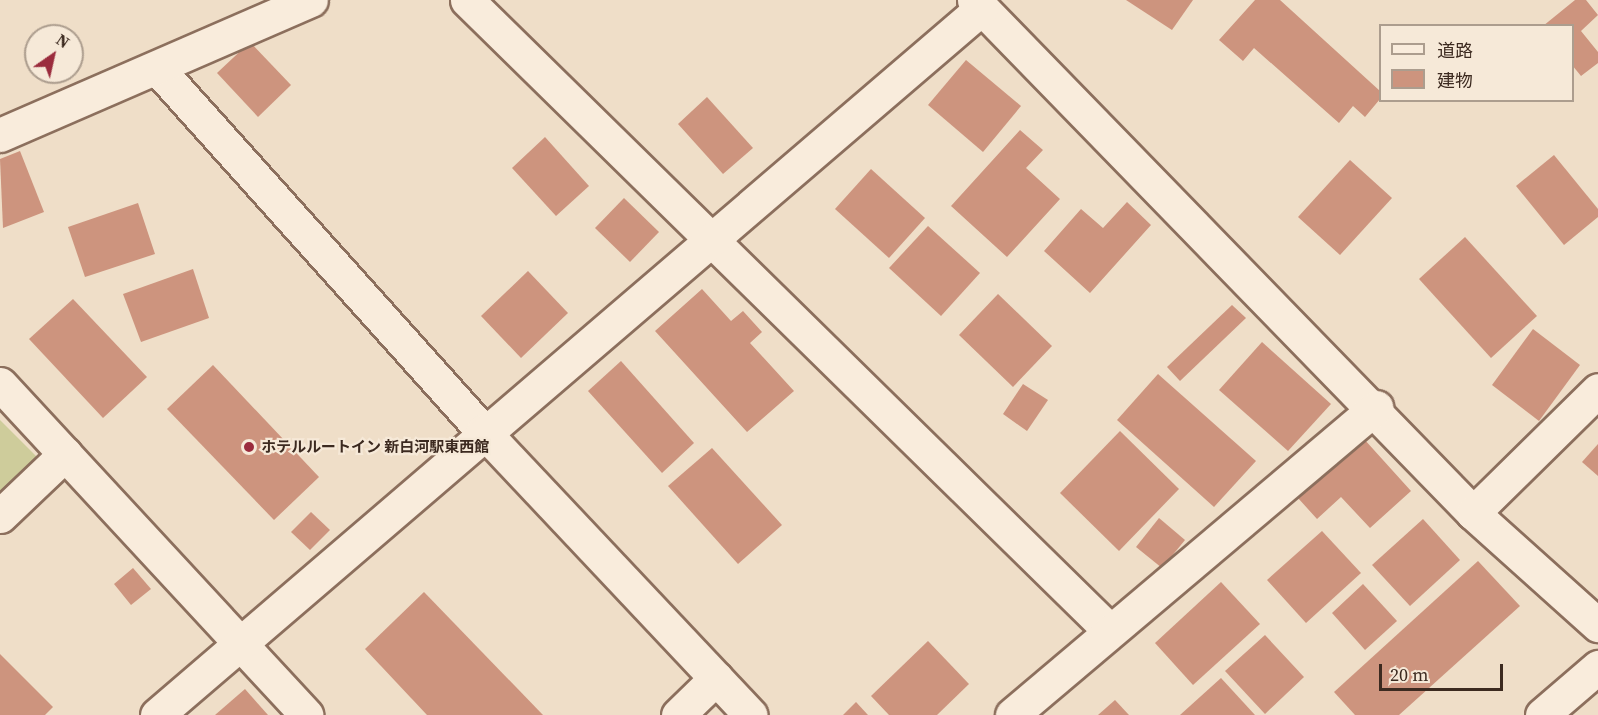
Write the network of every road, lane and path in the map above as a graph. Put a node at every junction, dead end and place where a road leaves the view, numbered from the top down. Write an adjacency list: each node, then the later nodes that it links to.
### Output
1 (311, 0): 4 (street)
2 (467, 0): 6 (street)
3 (978, 4): 6 (street); 9 (street)
4 (158, 69): 5 (street); 10 (street)
5 (0, 135)
6 (711, 238): 10 (street); 15 (street)
7 (0, 384): 11 (street)
8 (1598, 390): 12 (street)
9 (1376, 407): 12 (street); 15 (street)
10 (483, 431): 16 (street); 18 (street)
11 (65, 454): 13 (street); 16 (street)
12 (1473, 513): 14 (street)
13 (0, 516)
14 (1598, 625)
15 (1110, 631): 23 (street)
16 (240, 643): 19 (street); 20 (street)
17 (1598, 667): 24 (street)
18 (716, 678): 21 (street); 22 (street)
19 (157, 715)
20 (307, 715)
21 (678, 715)
22 (752, 715)
23 (1012, 715)
24 (1542, 715)

